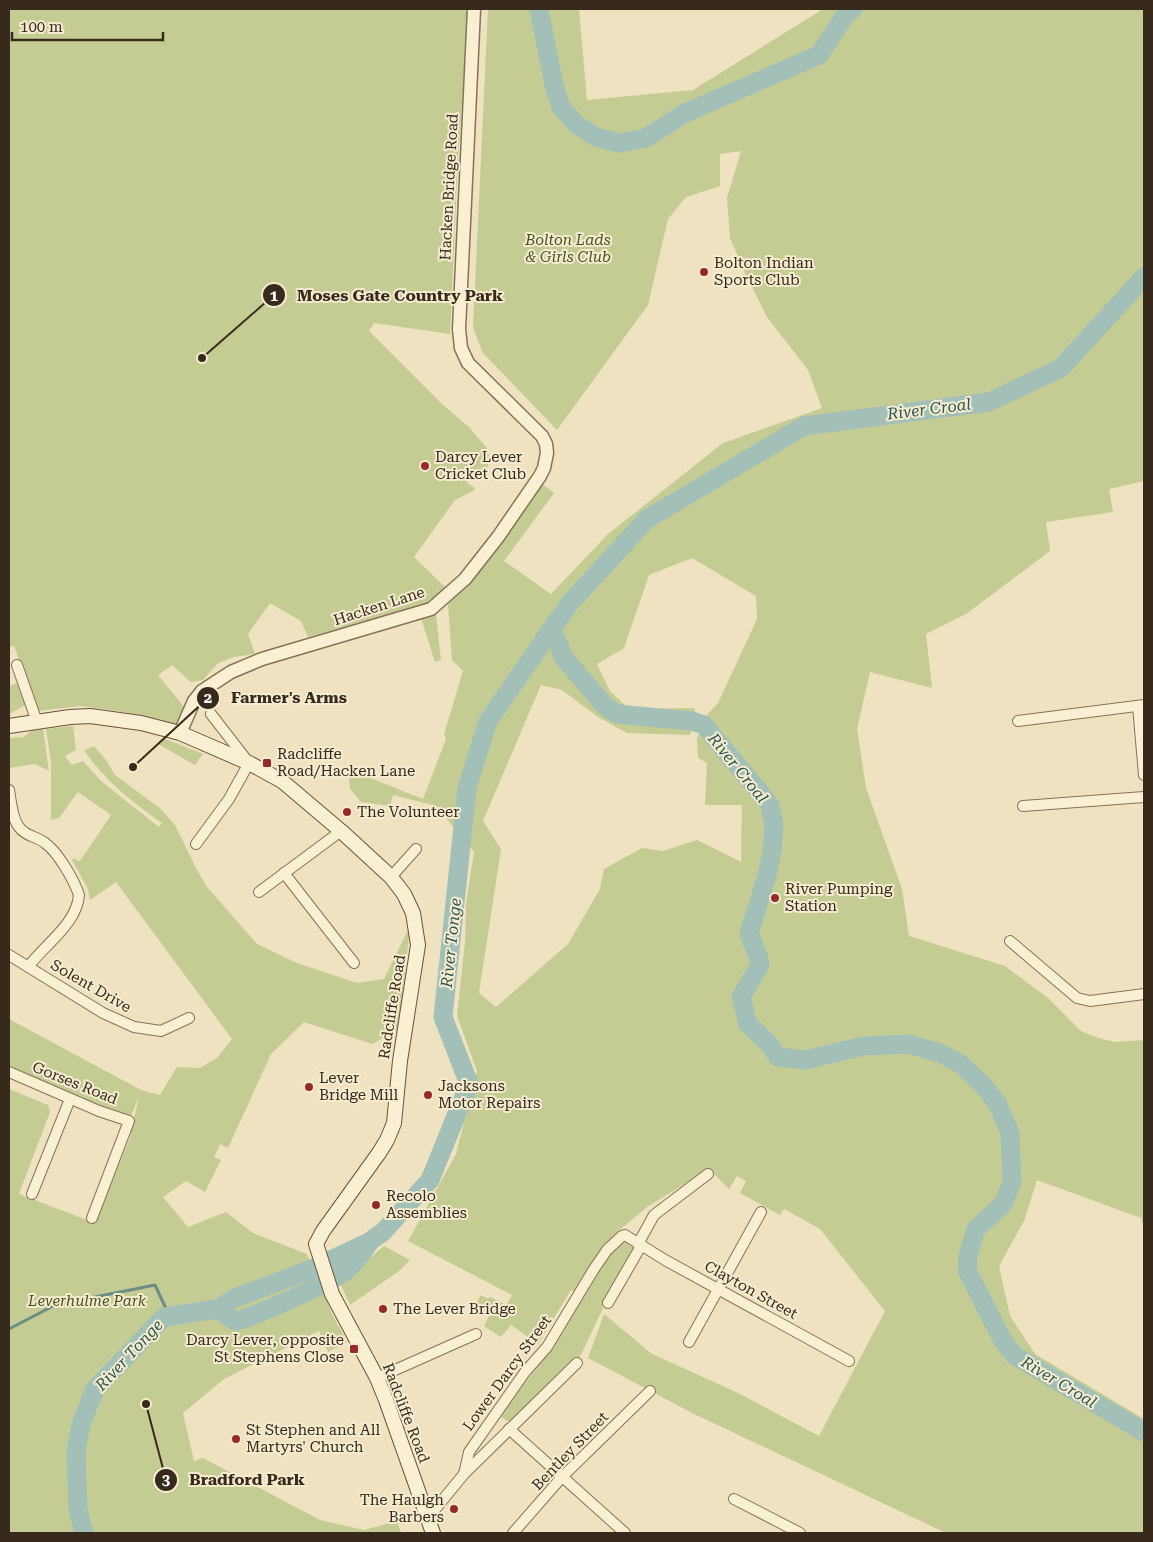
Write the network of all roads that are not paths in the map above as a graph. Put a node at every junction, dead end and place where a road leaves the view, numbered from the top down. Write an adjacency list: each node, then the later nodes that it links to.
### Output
1 (474, 9): 2 (street, Hacken Bridge Road)
2 (547, 453): 9 (street, Hacken Lane)
3 (17, 665): 7 (street)
4 (1141, 705): 6 (street); 11 (street)
5 (211, 714): 10 (street)
6 (1018, 721)
7 (40, 722): 8 (main road, Radcliffe Road); 9 (main road, Radcliffe Road)
8 (9, 726)
9 (180, 733): 10 (main road, Radcliffe Road)
10 (249, 764): 15 (main road, Radcliffe Road); 16 (street)
11 (1144, 775)
12 (9, 790): 24 (street)
13 (1144, 797): 14 (street)
14 (1023, 806)
15 (341, 831): 18 (street); 19 (main road, Radcliffe Road)
16 (196, 844)
17 (416, 849): 19 (street)
18 (284, 872): 20 (street); 23 (street)
19 (391, 877): 40 (main road, Radcliffe Road)
20 (259, 892)
21 (1010, 942): 25 (street)
22 (9, 955): 24 (street, Solent Drive)
23 (354, 963)
24 (28, 967): 26 (street, Solent Drive)
25 (1144, 994)
26 (189, 1018)
27 (9, 1072): 28 (street, Gorses Road)
28 (70, 1098): 30 (street); 32 (street, Gorses Road)
29 (708, 1174): 33 (street)
30 (32, 1194)
31 (761, 1212): 34 (street)
32 (92, 1218)
33 (639, 1245): 34 (street, Clayton Street); 35 (street); 43 (street, Lower Darcy Street)
34 (718, 1289): 37 (street); 38 (street, Clayton Street)
35 (608, 1303)
36 (476, 1334): 40 (street)
37 (689, 1342)
38 (849, 1361)
39 (578, 1363): 42 (street)
40 (377, 1378): 46 (main road, Radcliffe Road)
41 (650, 1391): 44 (street, Bentley Street)
42 (509, 1429): 43 (street); 44 (street)
43 (464, 1474): 46 (street)
44 (562, 1477): 48 (street, Bentley Street); 49 (street)
45 (734, 1499): 50 (street)
46 (427, 1520): 47 (main road, Radcliffe Road)
47 (433, 1533)
48 (513, 1533)
49 (625, 1533)
50 (800, 1533)

